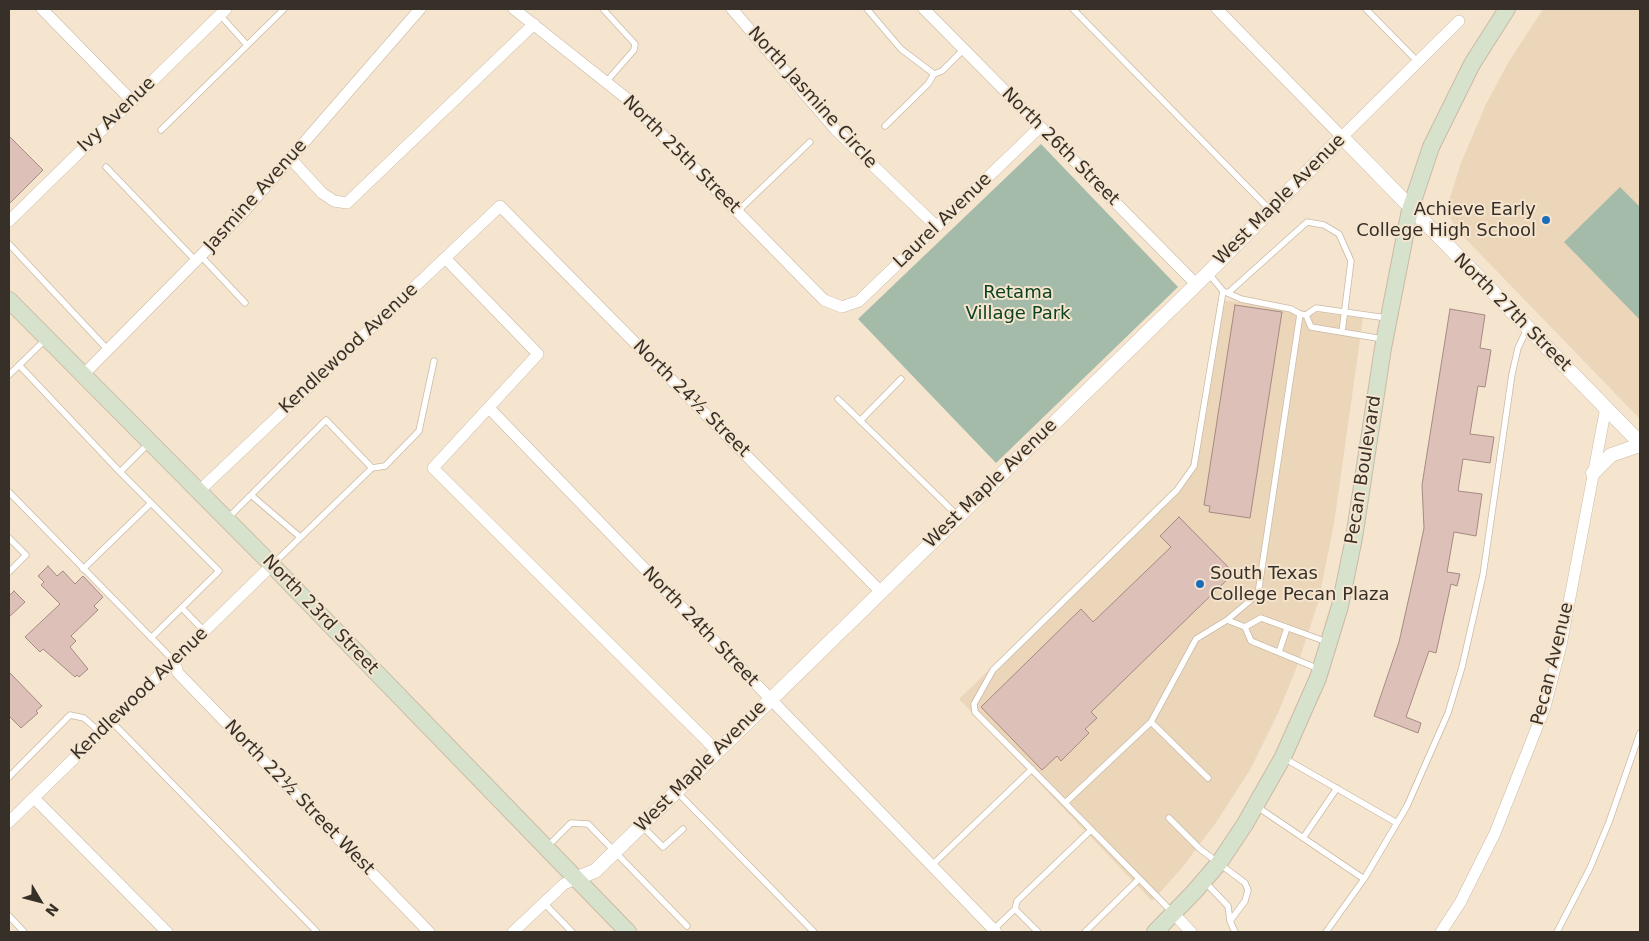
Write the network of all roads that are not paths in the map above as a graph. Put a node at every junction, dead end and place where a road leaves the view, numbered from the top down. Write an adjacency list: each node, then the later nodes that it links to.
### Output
1 (42, 9): 21 (street)
2 (284, 9): 16 (lane)
3 (420, 9): 27 (street, Jasmine Avenue)
4 (514, 9): 15 (street, North 25th Street)
5 (603, 9): 20 (lane)
6 (732, 9): 34 (street, North Jasmine Circle)
7 (867, 9): 19 (lane)
8 (924, 9): 17 (street, North 26th Street)
9 (1073, 9): 30 (lane)
10 (1218, 9): 25 (street, North 27th Street)
11 (1366, 9): 18 (lane)
12 (1507, 9): 31 (main road, Pecan Boulevard)
13 (223, 12): 16 (lane); 21 (street, Ivy Avenue)
14 (1459, 21): 18 (street, West Maple Avenue)
15 (534, 24): 20 (street, North 25th Street); 27 (street)
16 (247, 45): 24 (lane)
17 (964, 49): 19 (lane); 23 (street, North 26th Street)
18 (1418, 62): 25 (street, West Maple Avenue)
19 (934, 74): 22 (lane)
20 (606, 82): 32 (street, North 25th Street)
21 (132, 101): 33 (street, Ivy Avenue)
22 (885, 126)
23 (1040, 127): 34 (street, Laurel Avenue); 39 (street, North 26th Street)
24 (161, 130)
25 (1342, 138): 30 (street, West Maple Avenue); 31 (street, North 27th Street)
26 (810, 142): 32 (lane)
27 (290, 158): 37 (street, Jasmine Avenue)
28 (106, 167): 37 (lane)
29 (500, 206): 36 (street, Kendlewood Avenue); 77 (street, North 24½ Street)
30 (1270, 210): 38 (street, West Maple Avenue)
31 (1410, 210): 46 (main road, Pecan Boulevard); 47 (street, North 27th Street)
32 (738, 212): 43 (street, North 25th Street)
33 (9, 221)
34 (937, 227): 43 (street, Laurel Avenue)
35 (9, 244): 51 (lane)
36 (445, 258): 59 (street); 67 (street, Kendlewood Avenue)
37 (198, 259): 42 (lane); 51 (street, Jasmine Avenue)
38 (1208, 273): 39 (street, West Maple Avenue); 40 (lane)
39 (1196, 284): 70 (street, West Maple Avenue)
40 (1225, 292): 44 (lane); 45 (lane); 95 (lane)
41 (9, 300): 49 (main road, North 23rd Street)
42 (245, 303)
43 (842, 307)
44 (1344, 312): 45 (lane); 46 (lane); 48 (lane)
45 (1303, 315): 48 (lane); 79 (lane)
46 (1389, 318): 50 (main road, Pecan Boulevard)
47 (1527, 329): 58 (street, North 27th Street); 105 (lane)
48 (1342, 332): 50 (lane)
49 (46, 338): 53 (lane); 55 (main road, North 23rd Street)
50 (1385, 340): 84 (main road, Pecan Boulevard)
51 (108, 350): 55 (street, Jasmine Avenue)
52 (434, 361): 63 (lane)
53 (19, 365): 54 (lane); 64 (lane)
54 (9, 375)
55 (83, 375): 61 (main road, North 23rd Street)
56 (901, 379): 60 (lane)
57 (838, 399): 60 (lane)
58 (1606, 407): 62 (street, North 27th Street); 65 (street, Pecan Avenue)
59 (489, 408): 88 (street, North 24th Street); 93 (street)
60 (860, 421): 70 (lane)
61 (150, 443): 64 (lane); 67 (main road, North 23rd Street)
62 (1640, 444): 65 (street)
63 (372, 468): 68 (lane); 73 (lane)
64 (120, 472): 69 (lane)
65 (1593, 473): 139 (street, Pecan Avenue)
66 (9, 492): 75 (lane)
67 (198, 492): 71 (main road, North 23rd Street)
68 (251, 495): 71 (lane); 73 (lane)
69 (151, 503): 75 (lane); 78 (lane)
70 (958, 516): 77 (street, West Maple Avenue)
71 (226, 520): 74 (main road, North 23rd Street)
72 (9, 538): 76 (lane)
73 (300, 538): 74 (lane)
74 (272, 565): 82 (street, Kendlewood Avenue); 110 (main road, North 23rd Street)
75 (84, 569): 83 (lane)
76 (9, 572)
77 (881, 592): 88 (street, West Maple Avenue)
78 (182, 608): 82 (lane); 83 (lane)
79 (1227, 620): 80 (lane); 90 (lane)
80 (1245, 627): 81 (lane); 85 (lane)
81 (1288, 628): 84 (lane); 85 (lane)
82 (204, 631): 86 (street, Kendlewood Avenue)
83 (150, 638): 86 (lane)
84 (1330, 643): 87 (main road, Pecan Boulevard)
85 (1279, 652): 87 (lane)
86 (174, 661): 89 (street, Kendlewood Avenue); 128 (street, North 22½ Street West)
87 (1321, 670): 94 (main road, Pecan Boulevard)
88 (770, 699): 93 (street, West Maple Avenue); 113 (street, North 24th Street)
89 (112, 722): 91 (street, Kendlewood Avenue); 127 (lane)
90 (1151, 722): 97 (lane); 101 (lane)
91 (101, 733): 96 (lane); 100 (street, Kendlewood Avenue)
92 (1640, 733): 140 (lane)
93 (717, 751): 99 (street, West Maple Avenue)
94 (1283, 757): 98 (lane); 102 (main road, Pecan Boulevard)
95 (1032, 769): 101 (lane); 113 (lane)
96 (9, 777)
97 (1208, 778)
98 (1337, 788): 105 (lane); 109 (lane)
99 (676, 791): 106 (street, West Maple Avenue); 132 (lane)
100 (34, 798): 104 (street, Kendlewood Avenue); 126 (street)
101 (1065, 803): 108 (lane)
102 (1256, 806): 109 (lane); 112 (main road, Pecan Boulevard)
103 (1170, 818): 112 (lane)
104 (9, 822)
105 (1397, 824): 116 (lane)
106 (642, 826): 107 (lane); 111 (street, West Maple Avenue)
107 (683, 829)
108 (1091, 830): 115 (lane); 119 (lane)
109 (1303, 838): 116 (lane)
110 (547, 847): 111 (lane); 114 (main road, North 23rd Street)
111 (616, 851): 114 (street, West Maple Avenue); 123 (lane)
112 (1218, 863): 117 (main road, Pecan Boulevard); 122 (lane)
113 (931, 866): 124 (street, North 24th Street)
114 (577, 878): 118 (street, West Maple Avenue); 131 (main road, North 23rd Street)
115 (1139, 878): 120 (lane); 134 (lane)
116 (1364, 879): 138 (lane)
117 (1203, 881): 120 (main road, Pecan Boulevard); 122 (lane)
118 (544, 903): 129 (street, West Maple Avenue); 130 (lane)
119 (1016, 909): 124 (lane); 133 (lane)
120 (1174, 914): 135 (main road, Pecan Boulevard); 136 (street)
121 (9, 916): 125 (lane)
122 (1230, 921): 137 (lane)
123 (687, 926)
124 (994, 931)
125 (24, 932)
126 (167, 932)
127 (317, 932)
128 (429, 932)
129 (513, 932)
130 (572, 932)
131 (628, 932)
132 (814, 932)
133 (1038, 932)
134 (1085, 932)
135 (1155, 932)
136 (1191, 932)
137 (1234, 932)
138 (1326, 932)
139 (1441, 932)
140 (1557, 932)

